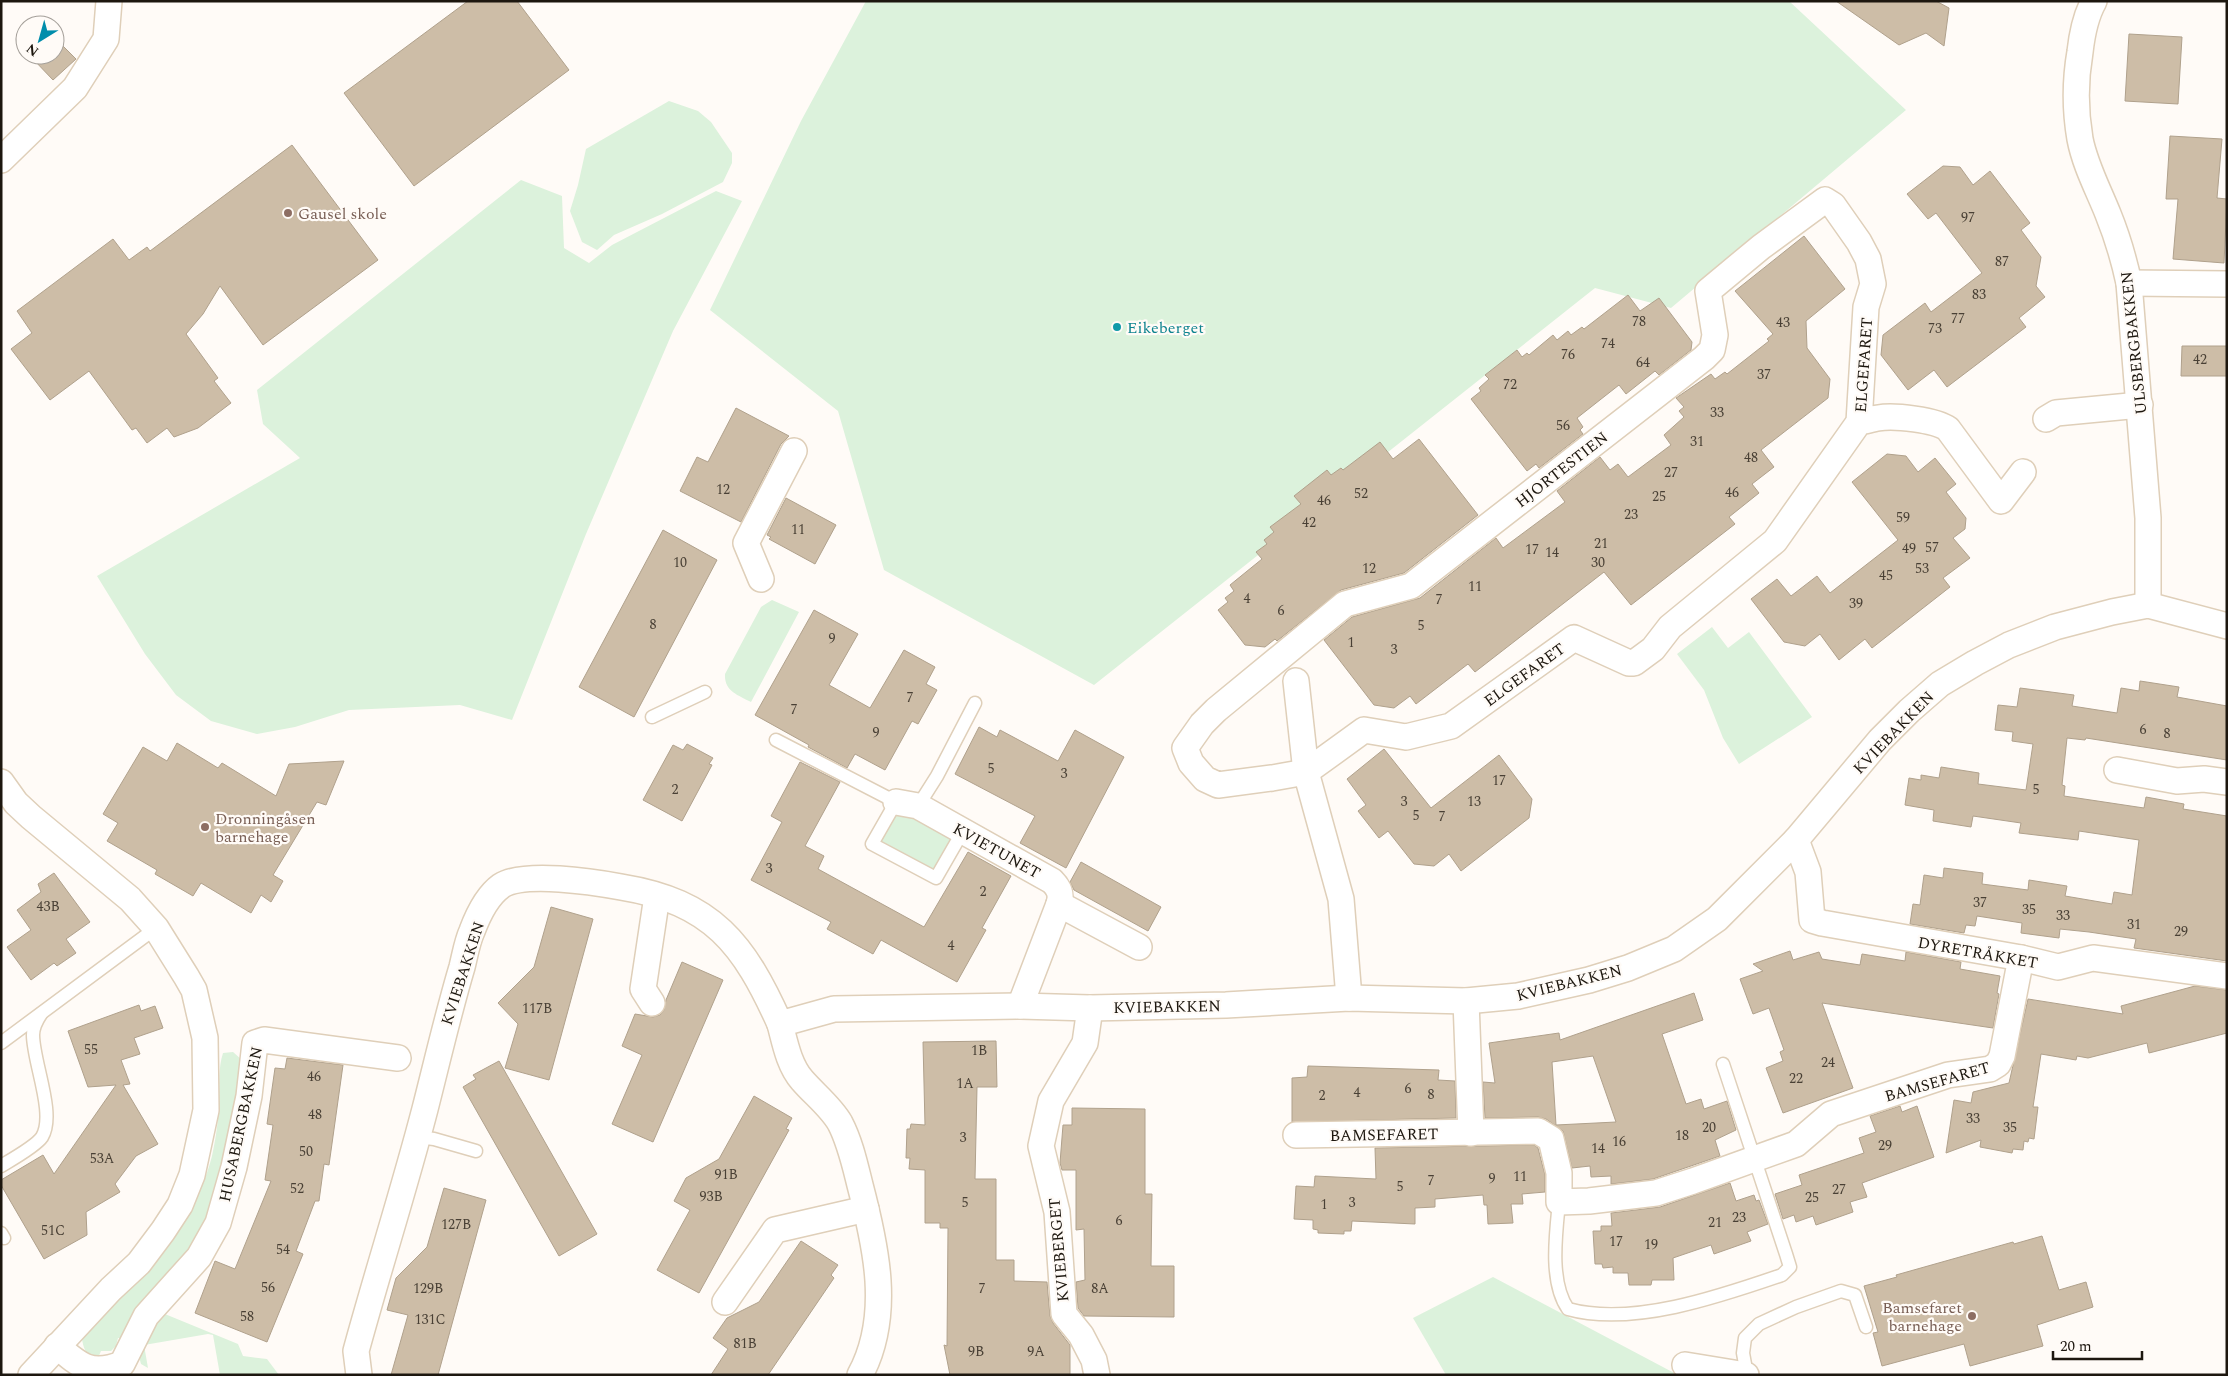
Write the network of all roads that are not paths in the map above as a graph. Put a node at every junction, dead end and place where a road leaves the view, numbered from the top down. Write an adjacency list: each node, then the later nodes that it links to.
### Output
1 (109, 1): 3 (street)
2 (2094, 1): 4 (street, ULSBERGBAKKEN)
3 (1, 160)
4 (2130, 283): 5 (street); 7 (street, ULSBERGBAKKEN)
5 (2227, 284)
6 (1866, 307): 9 (street, ELGEFARET); 24 (street, HJORTESTIEN)
7 (2140, 405): 8 (street); 13 (street, ULSBERGBAKKEN)
8 (2046, 419)
9 (1859, 422): 11 (street, ELGEFARET); 21 (street, ELGEFARET)
10 (794, 451): 12 (street)
11 (2023, 472)
12 (762, 579)
13 (2148, 605): 14 (street, KVIEBAKKEN); 27 (street, KVIEBAKKEN)
14 (2227, 626)
15 (1296, 681): 21 (street)
16 (705, 692): 18 (lane)
17 (975, 703): 25 (lane)
18 (652, 717)
19 (776, 740): 25 (lane, KVIETUNET)
20 (2117, 770): 23 (street)
21 (1306, 772): 24 (street, ELGEFARET); 34 (street)
22 (1, 782): 30 (street)
23 (2227, 782)
24 (1218, 785)
25 (907, 804): 26 (street, KVIETUNET); 26 (lane)
26 (963, 831): 29 (street, KVIETUNET)
27 (1796, 840): 32 (street, DYRETRÅKKET); 35 (street, KVIEBAKKEN)
28 (657, 896): 36 (street); 40 (street, KVIEBAKKEN); 46 (street, KVIEBAKKEN)
29 (1059, 904): 31 (street); 37 (street)
30 (156, 928): 39 (lane); 54 (street)
31 (1139, 947)
32 (2021, 958): 33 (street, DYRETRÅKKET); 48 (street, BAMSEFARET)
33 (2227, 976)
34 (1349, 998): 35 (street, KVIEBAKKEN); 38 (street, KVIEBAKKEN)
35 (1466, 1001): 44 (street)
36 (652, 1003)
37 (1020, 1006): 38 (street, KVIEBAKKEN); 40 (street, KVIEBAKKEN)
38 (1090, 1008): 60 (street, KVIEBERGET)
39 (41, 1013): 41 (lane); 49 (lane)
40 (780, 1024): 51 (street, KVIEBAKKEN)
41 (1, 1043)
42 (398, 1058): 56 (street, HUSABERGBAKKEN)
43 (1723, 1064): 48 (lane)
44 (1471, 1133): 45 (street, BAMSEFARET); 50 (street, BAMSEFARET)
45 (1296, 1136)
46 (418, 1137): 47 (lane); 58 (street, KVIEBAKKEN)
47 (476, 1151)
48 (1754, 1159): 50 (street, BAMSEFARET); 50 (lane)
49 (1, 1166)
50 (1558, 1202)
51 (866, 1209): 52 (street); 59 (street, KVIEBAKKEN)
52 (725, 1302)
53 (1866, 1328): 61 (lane)
54 (57, 1346): 56 (street, HUSABERGBAKKEN); 57 (street)
55 (1685, 1365): 61 (street)
56 (83, 1370)
57 (31, 1375)
58 (358, 1375)
59 (860, 1375)
60 (1097, 1375)
61 (1746, 1375)

